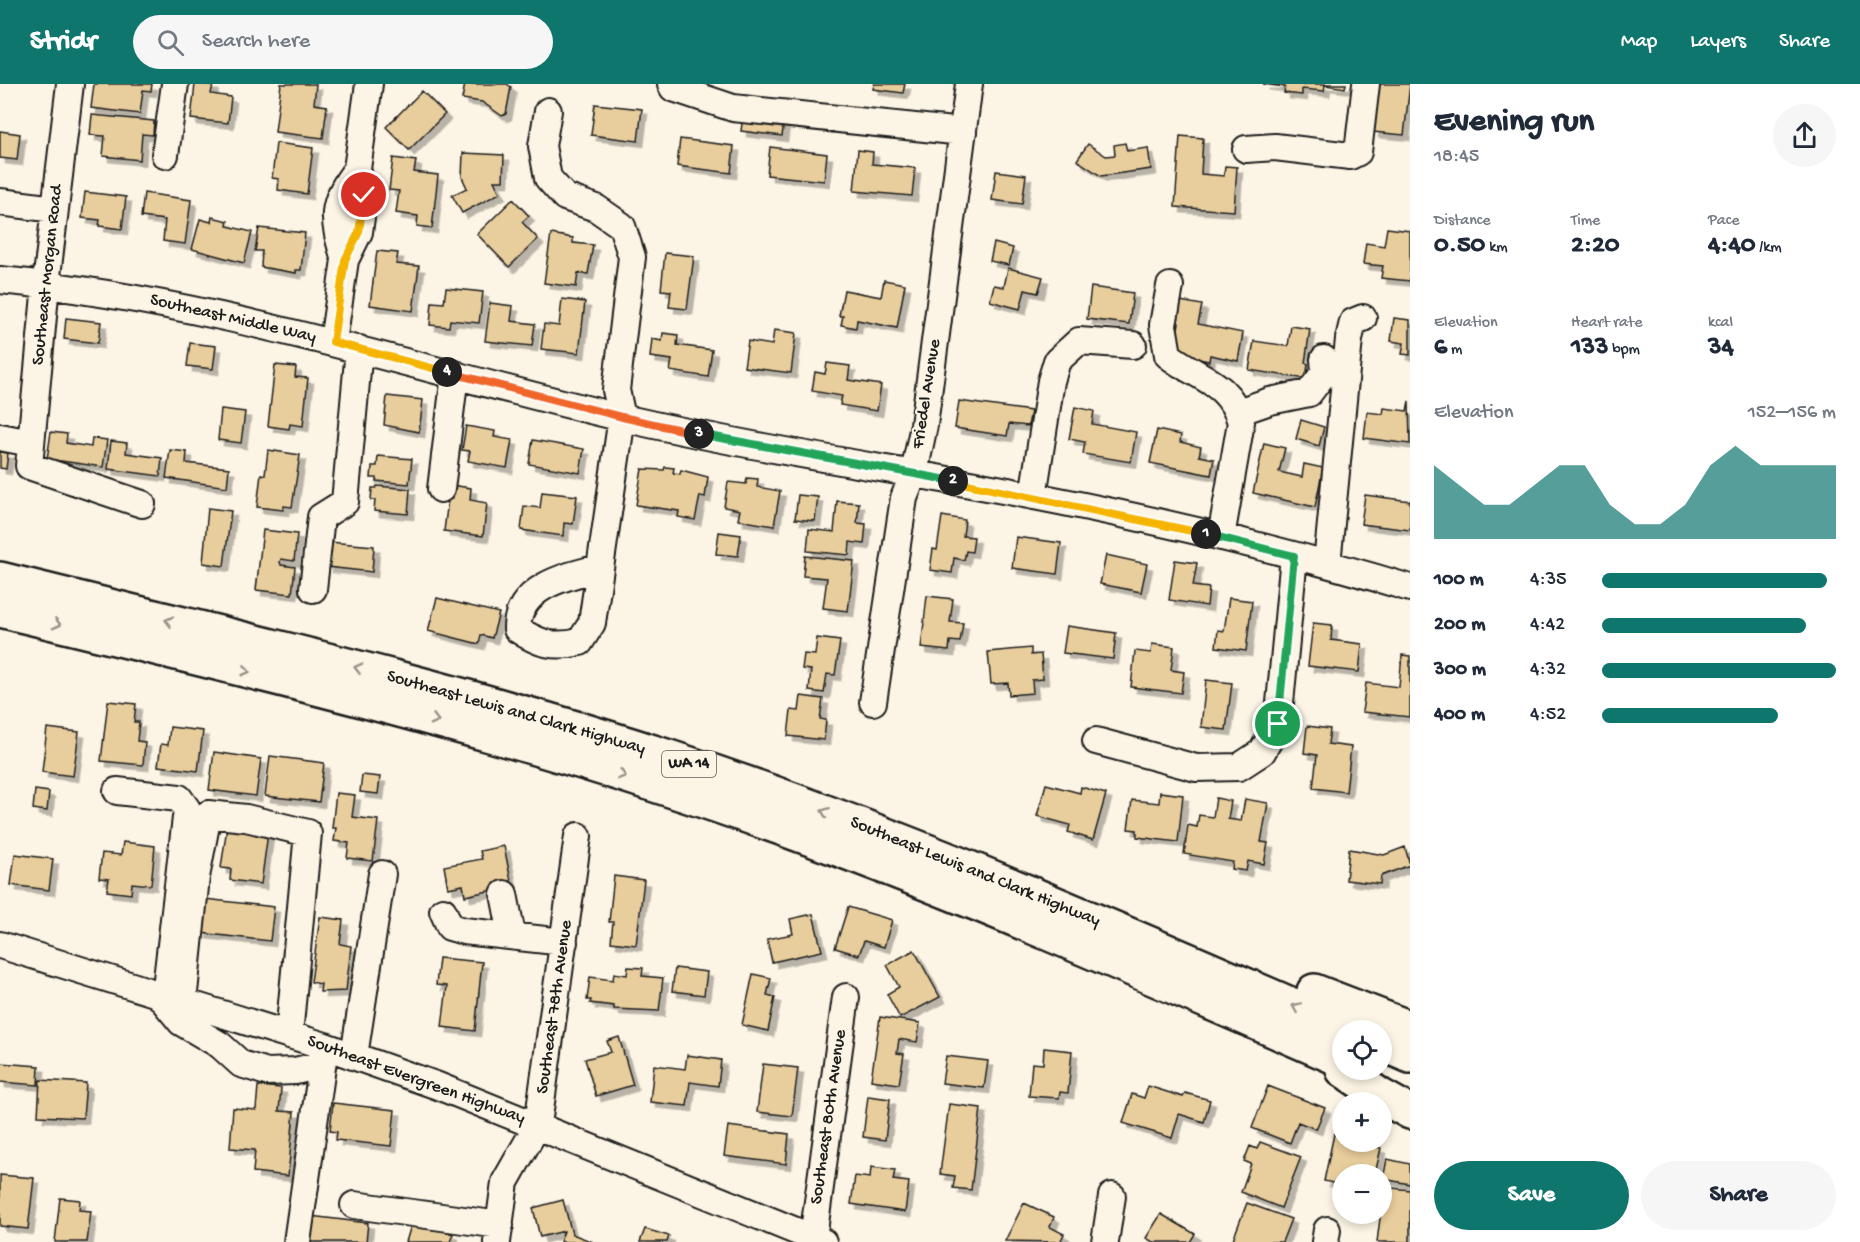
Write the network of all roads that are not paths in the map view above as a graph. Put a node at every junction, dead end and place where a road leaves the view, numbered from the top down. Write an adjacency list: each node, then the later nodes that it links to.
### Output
1 (70, 84): 12 (street, Southeast Morgan Road)
2 (175, 84): 10 (street)
3 (369, 84): 17 (street)
4 (671, 84): 8 (street)
5 (969, 84): 8 (street, Friedel Avenue)
6 (1366, 84): 9 (street)
7 (548, 111): 23 (street)
8 (963, 132): 26 (street, Friedel Avenue)
9 (1246, 149)
10 (165, 155)
11 (0, 202): 12 (street)
12 (55, 209): 14 (street, Southeast Morgan Road)
13 (0, 280): 14 (street, Southeast Middle Way)
14 (46, 284): 17 (street, Southeast Middle Way); 25 (street, Southeast Morgan Road)
15 (1170, 286): 22 (street)
16 (1363, 318): 32 (street)
17 (333, 342): 19 (street, Southeast Middle Way)
18 (1133, 345): 28 (street)
19 (359, 349): 21 (street, Southeast Middle Way); 36 (street)
20 (1324, 359): 22 (street)
21 (455, 374): 23 (street, Southeast Middle Way); 27 (street)
22 (1238, 412): 30 (street)
23 (622, 417): 26 (street, Southeast Middle Way); 33 (street)
24 (0, 437): 25 (street)
25 (30, 454): 29 (street)
26 (914, 473): 28 (street, Southeast Middle Way); 38 (street, Friedel Avenue)
27 (441, 489)
28 (1033, 496): 30 (street, Southeast Middle Way)
29 (142, 504)
30 (1221, 537): 31 (street, Southeast Middle Way)
31 (1294, 556): 32 (street, Southeast Middle Way); 39 (street)
32 (1327, 564): 35 (street, Southeast Middle Way)
33 (599, 568)
34 (0, 579): 44 (highway, Southeast Lewis and Clark Highway / WA 14, one-way to 34)
35 (1410, 588)
36 (313, 589)
37 (0, 610): 54 (highway, Southeast Lewis and Clark Highway / WA 14, one-way to 54)
38 (873, 702)
39 (1096, 741)
40 (117, 791): 49 (street)
41 (578, 836): 47 (street, Southeast 78th Avenue)
42 (382, 874): 57 (street)
43 (504, 894): 46 (street)
44 (1049, 901): 51 (highway, Southeast Lewis and Clark Highway / WA 14, one-way to 44); 52 (highway)
45 (443, 910): 46 (street)
46 (512, 935): 47 (street)
47 (564, 942): 65 (street, Southeast 78th Avenue)
48 (0, 945): 49 (street, Southeast Evergreen Highway)
49 (169, 997): 53 (street, Southeast Evergreen Highway); 53 (street); 56 (street)
50 (846, 997): 69 (street, Southeast 80th Avenue)
51 (1332, 1022)
52 (1410, 1028)
53 (289, 1035): 56 (street, Southeast Evergreen Highway)
54 (1312, 1047): 58 (highway, Southeast Lewis and Clark Highway / WA 14); 60 (highway)
55 (1392, 1048): 59 (highway)
56 (324, 1055): 57 (street, Southeast Evergreen Highway); 70 (street)
57 (354, 1056): 65 (street, Southeast Evergreen Highway)
58 (1332, 1056)
59 (1410, 1056)
60 (1332, 1061)
61 (1360, 1080): 64 (highway)
62 (1388, 1080): 63 (highway)
63 (1410, 1089)
64 (1410, 1112)
65 (538, 1124): 68 (street, Southeast 78th Avenue); 69 (street, Southeast Evergreen Highway)
66 (1112, 1196): 71 (street)
67 (354, 1205): 68 (street)
68 (499, 1233)
69 (818, 1240)
70 (297, 1242)
71 (1105, 1242)

